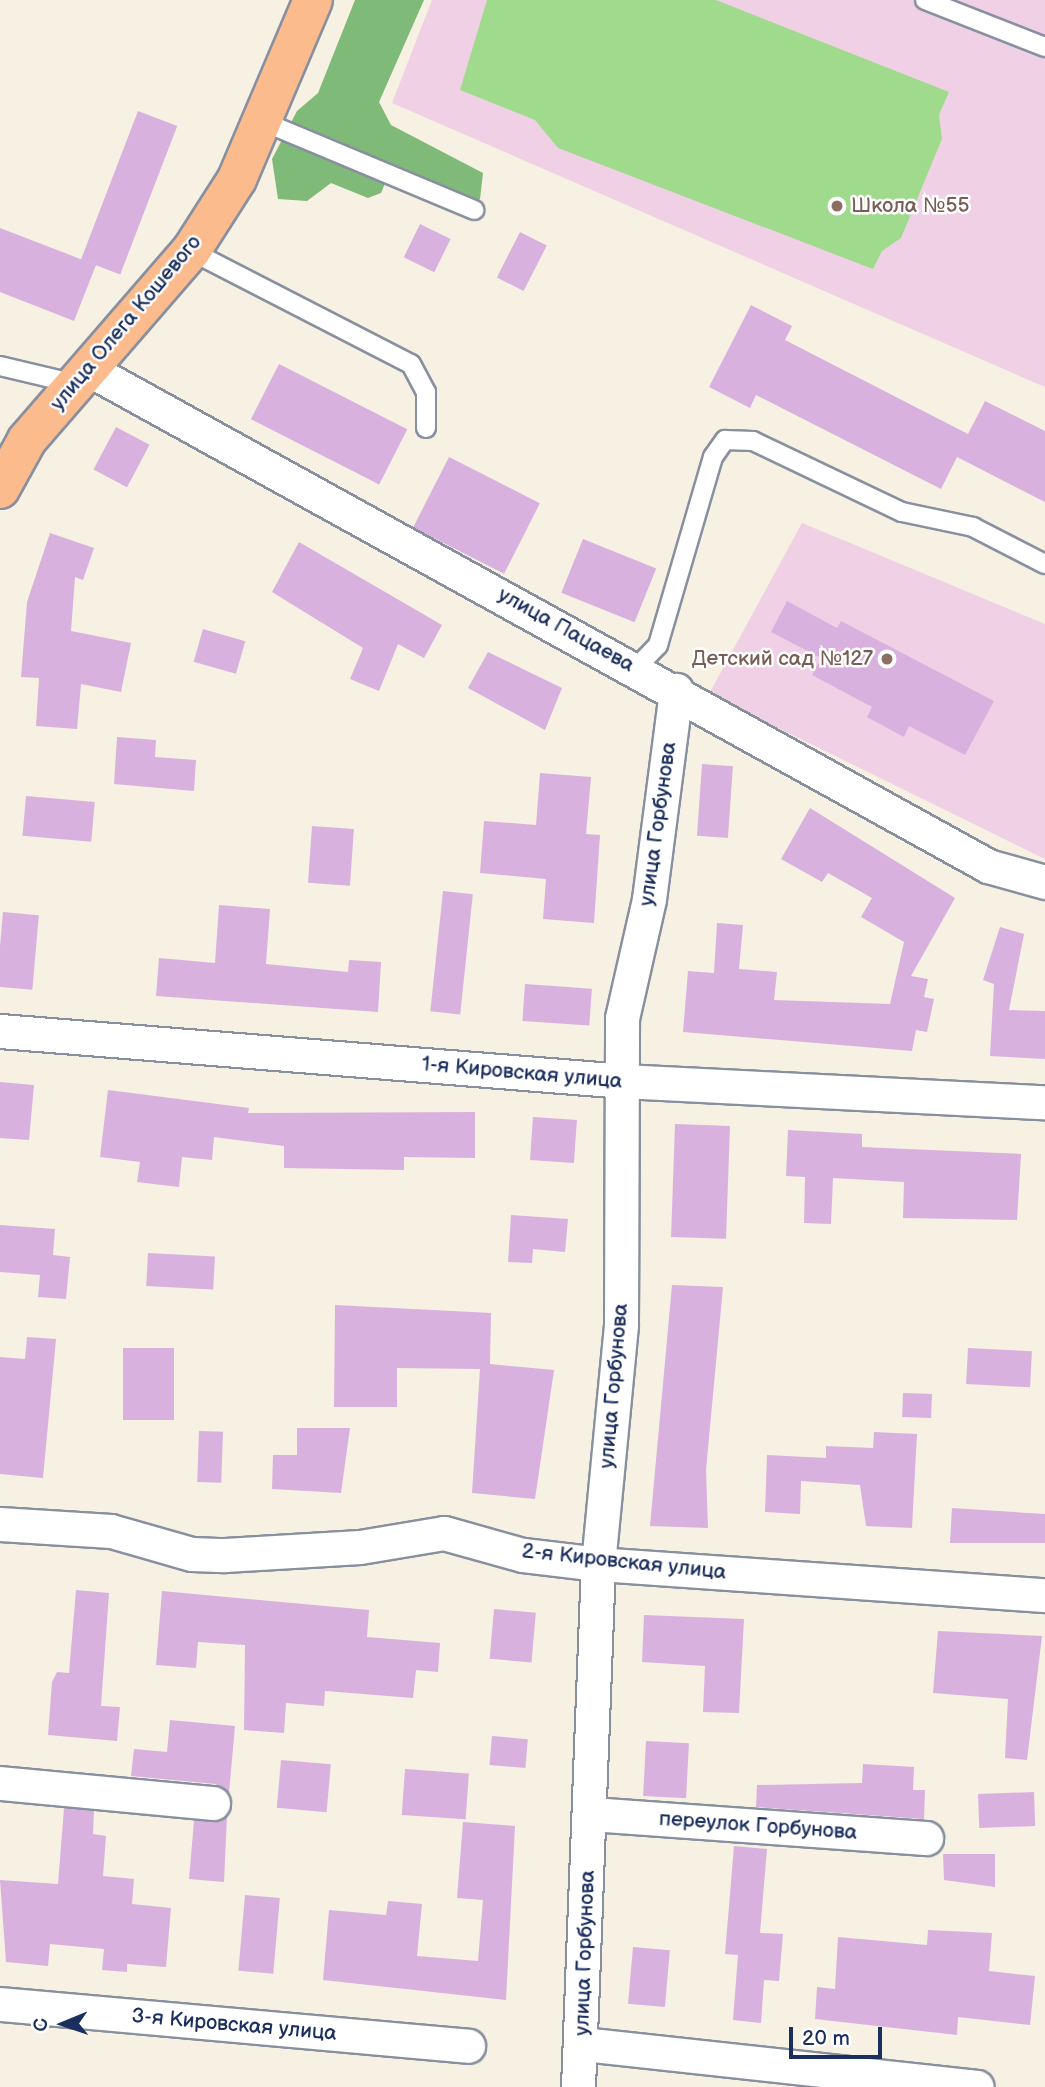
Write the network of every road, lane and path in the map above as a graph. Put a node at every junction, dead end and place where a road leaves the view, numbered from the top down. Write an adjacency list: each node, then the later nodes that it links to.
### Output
1 (313, 0): 4 (main road, улица Олега Кошевого)
2 (925, 0): 3 (lane)
3 (1045, 47)
4 (264, 122): 5 (lane); 6 (main road, улица Олега Кошевого)
5 (474, 210)
6 (191, 251): 8 (main road, улица Олега Кошевого); 9 (lane)
7 (0, 366): 8 (lane)
8 (83, 377): 10 (main road, улица Олега Кошевого); 12 (street, улица Пацаева)
9 (426, 428)
10 (0, 489)
11 (1045, 564): 12 (lane)
12 (636, 668): 13 (street, улица Пацаева)
13 (677, 690): 14 (street, улица Пацаева); 16 (street, улица Горбунова)
14 (1045, 882)
15 (0, 1031): 16 (street, 1-я Кировская улица)
16 (624, 1081): 17 (street, 1-я Кировская улица); 19 (street, улица Горбунова)
17 (1045, 1102)
18 (0, 1524): 19 (street, 2-я Кировская улица)
19 (598, 1564): 20 (street, 2-я Кировская улица); 23 (street, улица Горбунова)
20 (1045, 1595)
21 (0, 1783): 22 (street)
22 (214, 1803)
23 (590, 1814): 24 (street, переулок Горбунова); 26 (street, улица Горбунова)
24 (926, 1838)
25 (0, 2004): 27 (street, 3-я Кировская улица)
26 (582, 2044): 28 (street, улица Горбунова); 29 (street)
27 (468, 2046)
28 (578, 2087)
29 (977, 2087)

